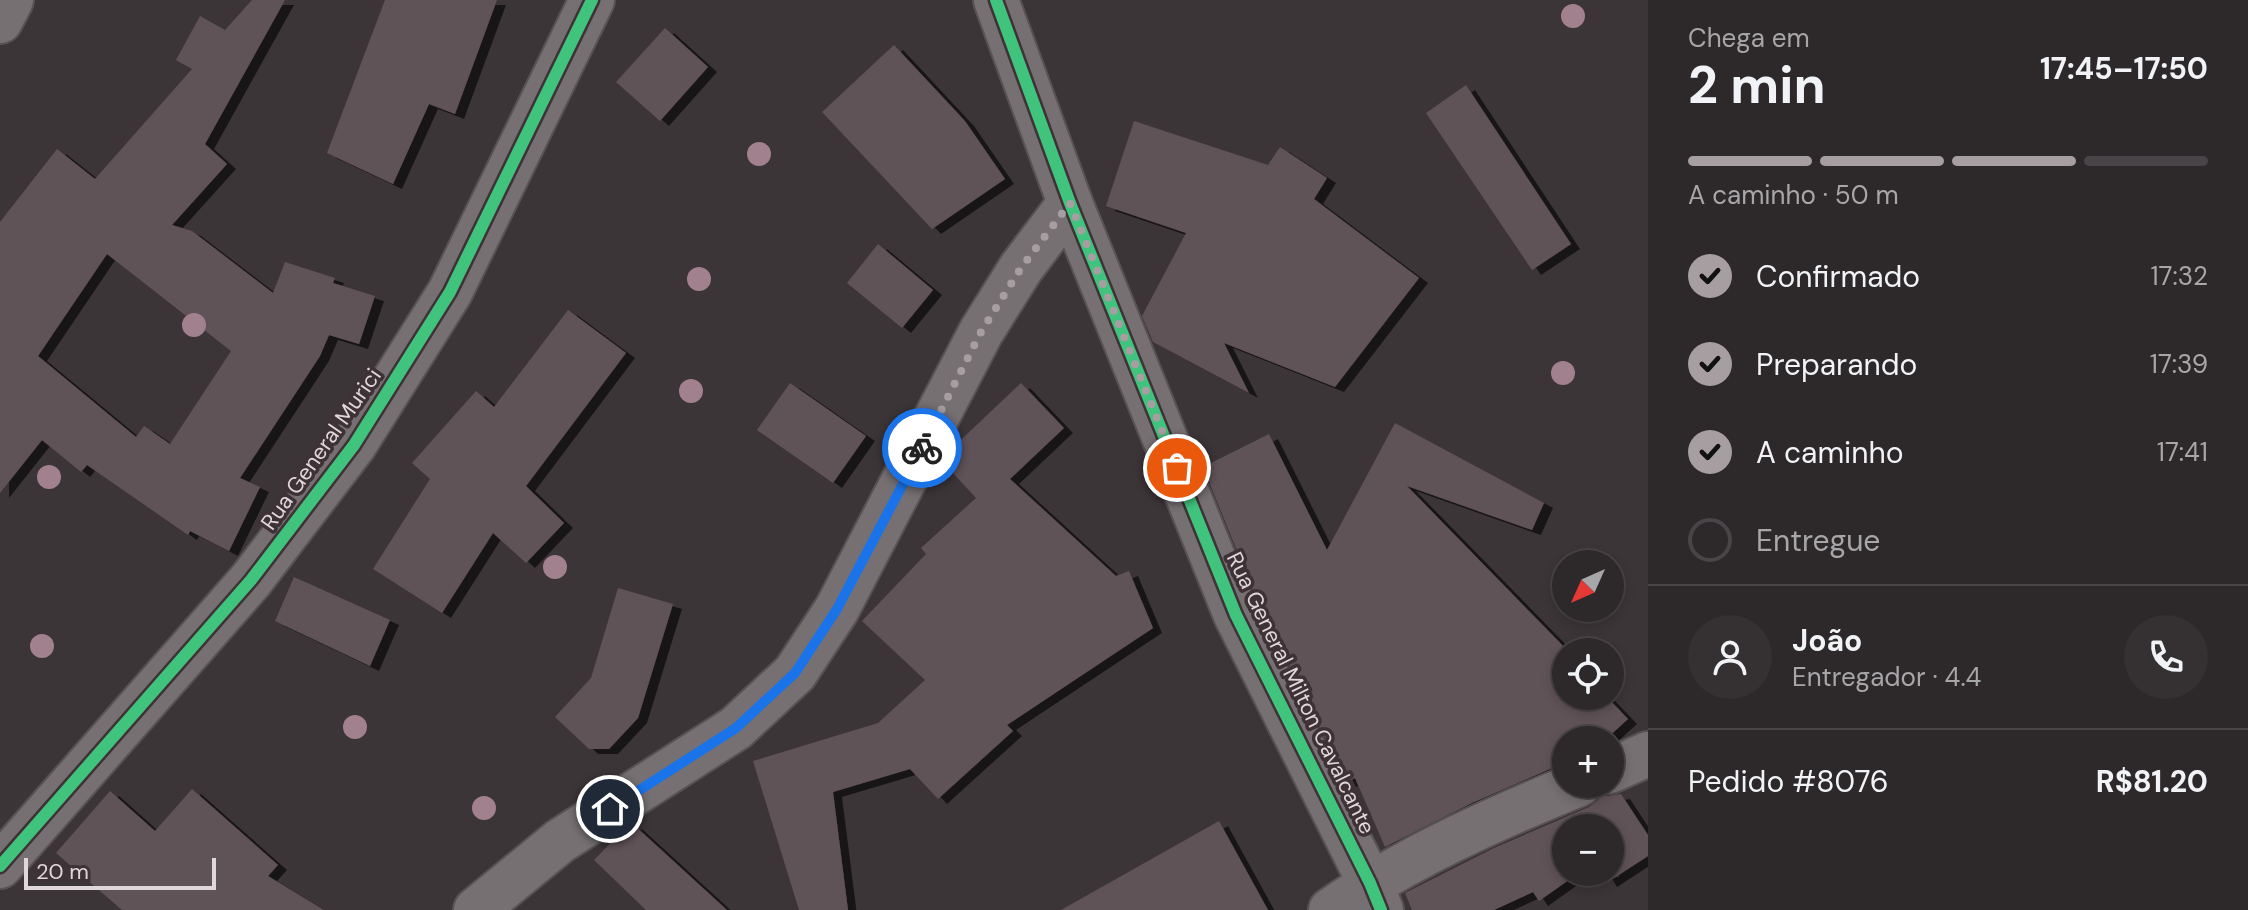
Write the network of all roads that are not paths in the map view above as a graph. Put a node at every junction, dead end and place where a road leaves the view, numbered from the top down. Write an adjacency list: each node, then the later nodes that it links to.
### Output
1 (11, 0): 4 (street)
2 (592, 0): 9 (street, Rua General Murici)
3 (996, 0): 5 (street, Rua General Milton Cavalcante)
4 (0, 21)
5 (1070, 203): 10 (street, Rua General Milton Cavalcante); 11 (street)
6 (1648, 754): 7 (street)
7 (1624, 765)
8 (1552, 795): 10 (street)
9 (0, 866)
10 (1376, 896): 12 (street)
11 (476, 910)
12 (1331, 910)

